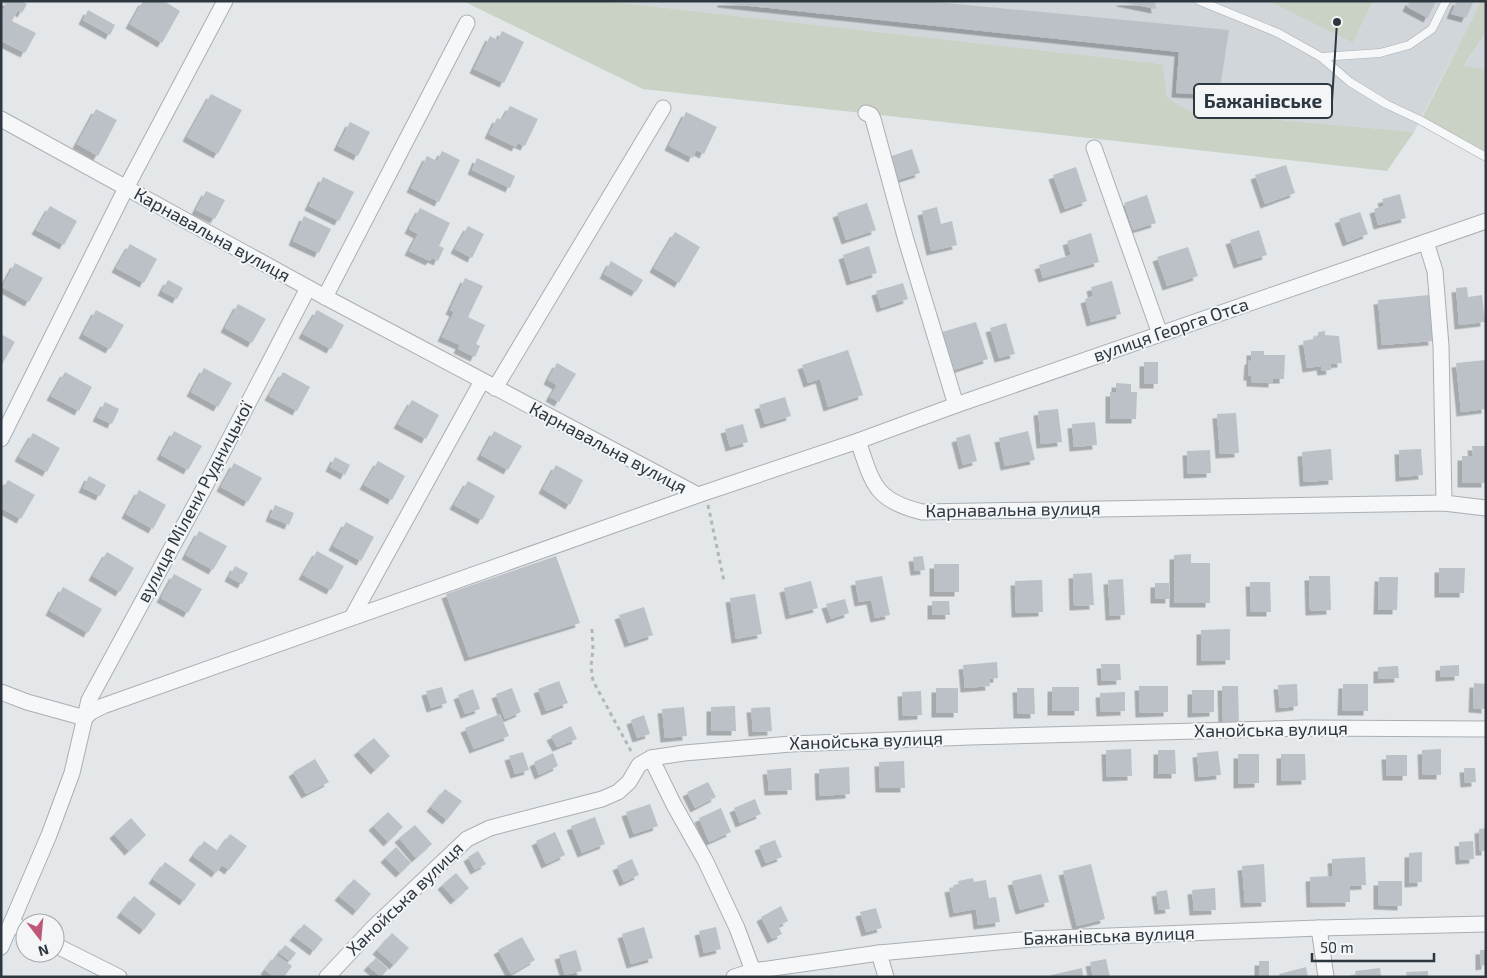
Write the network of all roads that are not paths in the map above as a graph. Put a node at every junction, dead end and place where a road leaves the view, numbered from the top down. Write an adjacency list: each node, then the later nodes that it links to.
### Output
1 (225, 1): 11 (street, Карнавальна вулиця)
2 (1200, 1): 5 (lane)
3 (1446, 1): 5 (lane)
4 (467, 23): 15 (street)
5 (1321, 57): 10 (lane)
6 (663, 108): 18 (street)
7 (866, 113): 19 (street)
8 (1, 119): 11 (street)
9 (1094, 148): 16 (street)
10 (1486, 157)
11 (126, 188): 14 (street, Карнавальна вулиця); 20 (street)
12 (1486, 221): 13 (street, вулиця Георга Отса)
13 (1426, 242): 16 (street, вулиця Георга Отса); 23 (street)
14 (308, 288): 15 (street, Карнавальна вулиця); 27 (street, вулиця Мілени Рудницької)
15 (324, 297): 17 (street, Карнавальна вулиця)
16 (1160, 334): 19 (street, вулиця Георга Отса)
17 (482, 381): 18 (street, Карнавальна вулиця); 25 (street)
18 (496, 388): 22 (street, Карнавальна вулиця)
19 (956, 405): 21 (street, вулиця Георга Отса)
20 (1, 440)
21 (858, 441): 22 (street, Карнавальна вулиця); 23 (street, Карнавальна вулиця)
22 (702, 494): 25 (street)
23 (1444, 503): 24 (street, Карнавальна вулиця)
24 (1486, 508)
25 (352, 617): 27 (street)
26 (1, 692): 27 (street)
27 (85, 718): 30 (street)
28 (1486, 729): 29 (street, Ханойська вулиця)
29 (645, 761): 37 (street); 39 (street, Ханойська вулиця)
30 (11, 923): 32 (street); 34 (street)
31 (1486, 924): 33 (street, Бажанівська вулиця)
32 (15, 925)
33 (1319, 928): 36 (street, Бажанівська вулиця); 42 (street)
34 (1, 947)
35 (65, 950): 38 (street)
36 (879, 953): 37 (street, Бажанівська вулиця); 41 (street)
37 (753, 971): 40 (street, Бажанівська вулиця)
38 (119, 977)
39 (328, 977)
40 (734, 977)
41 (886, 977)
42 (1326, 977)

